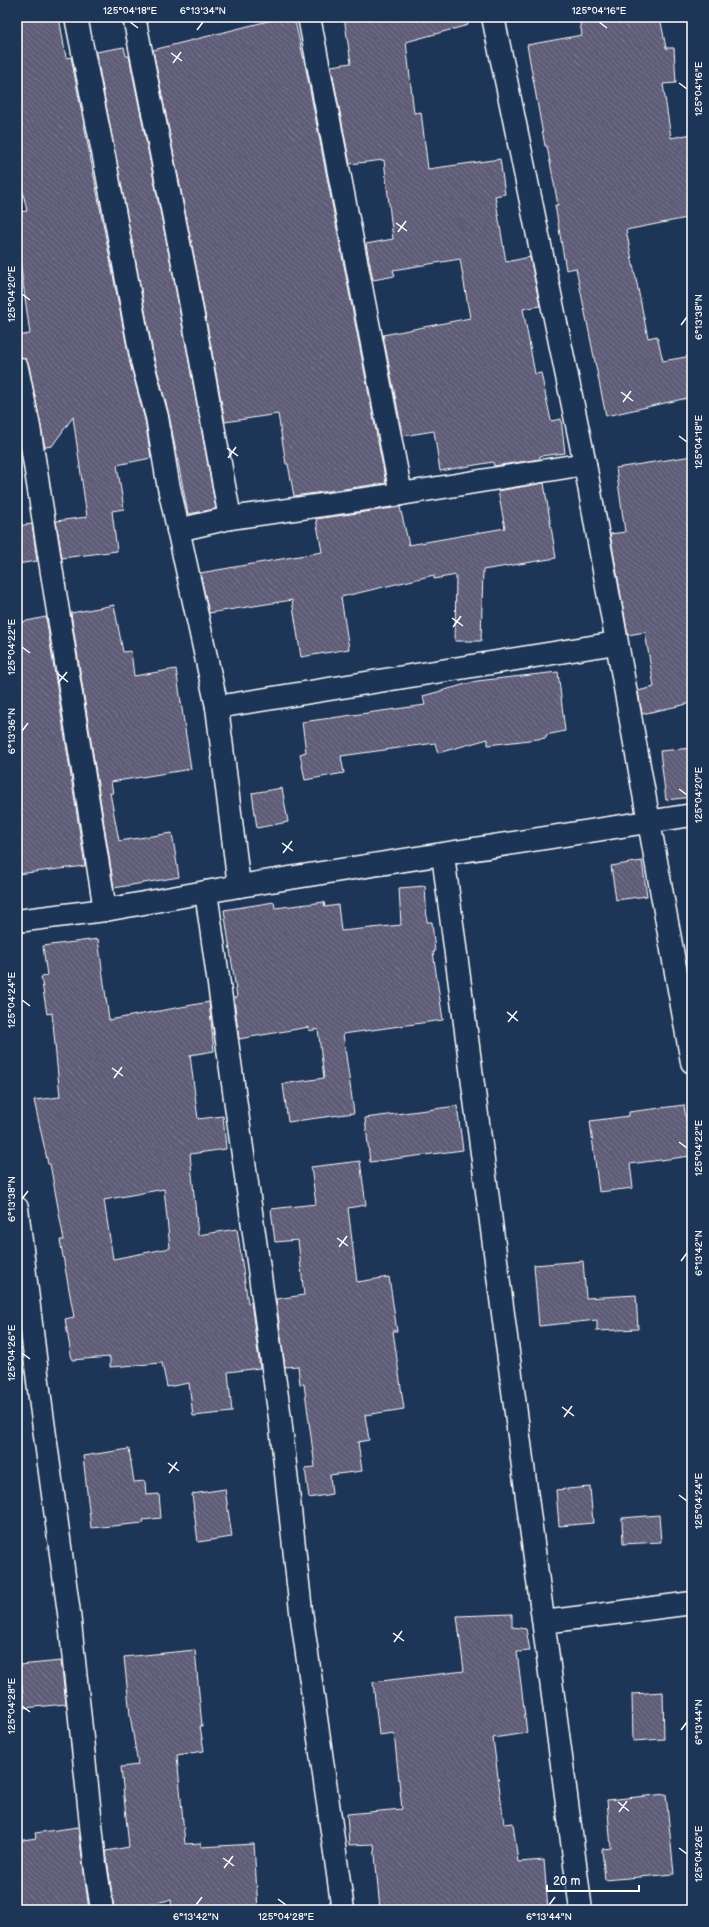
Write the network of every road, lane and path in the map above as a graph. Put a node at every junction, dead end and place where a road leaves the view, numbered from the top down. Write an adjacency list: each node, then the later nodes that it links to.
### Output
1 (76, 17): 9 (street)
2 (134, 17): 8 (street)
3 (309, 17): 7 (street)
4 (493, 17): 6 (street)
5 (17, 368): 17 (street)
6 (585, 464): 7 (street); 10 (street)
7 (400, 494): 8 (street)
8 (230, 518): 9 (street)
9 (178, 530): 11 (street)
10 (616, 643): 11 (street); 13 (street)
11 (217, 707): 15 (street)
12 (692, 815): 13 (street)
13 (648, 822): 14 (street); 19 (street)
14 (443, 855): 15 (street); 22 (street)
15 (239, 886): 16 (street)
16 (206, 892): 17 (street); 24 (street)
17 (105, 910): 18 (street)
18 (17, 921)
19 (692, 1062)
20 (17, 1208): 23 (street)
21 (692, 1603): 22 (street)
22 (544, 1622): 25 (street)
23 (102, 1910)
24 (343, 1910)
25 (581, 1910)

